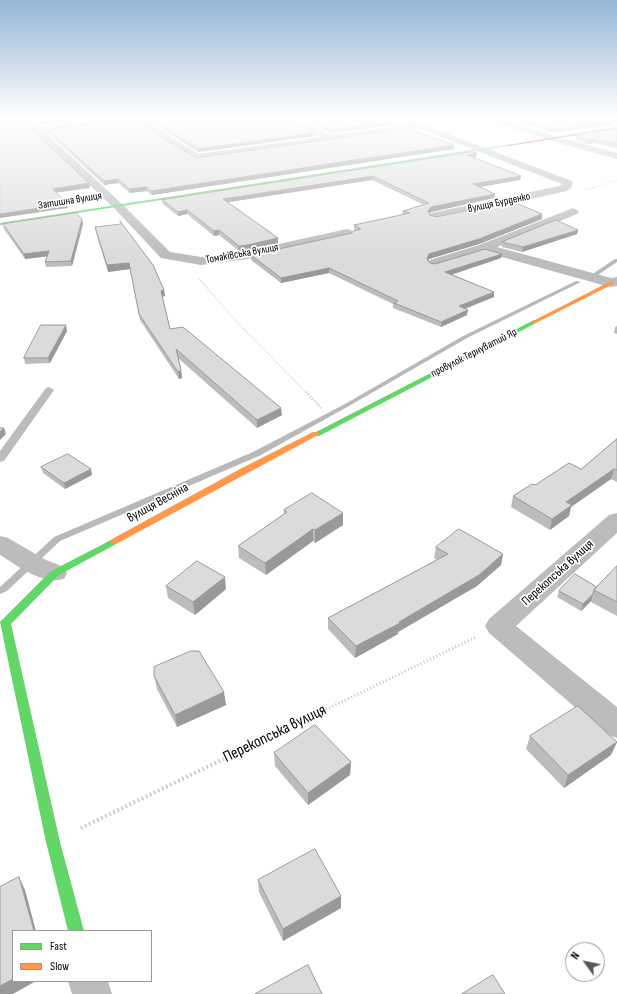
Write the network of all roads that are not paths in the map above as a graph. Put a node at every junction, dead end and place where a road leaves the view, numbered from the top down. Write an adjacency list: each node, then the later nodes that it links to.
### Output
1 (73, 164): 4 (street, Томаківська вулиця)
2 (378, 164): 4 (street, Затишна вулиця)
3 (521, 164): 6 (street, вулиця Бурденко)
4 (118, 206): 7 (street, Затишна вулиця); 8 (street, Томаківська вулиця)
5 (573, 212): 9 (street)
6 (435, 216)
7 (0, 224)
8 (347, 233)
9 (484, 248): 10 (street); 11 (street, провулок Тернуватий Яр)
10 (435, 263)
11 (614, 282): 13 (street, провулок Тернуватий Яр)
12 (49, 390): 14 (lane)
13 (336, 423): 17 (street, вулиця Весніна)
14 (0, 459)
15 (617, 520): 18 (street, Перекопська вулиця)
16 (3, 546): 17 (street)
17 (46, 570): 19 (street, вулиця Весніна)
18 (617, 725)
19 (76, 930)
20 (88, 982): 21 (street)
21 (92, 994)

